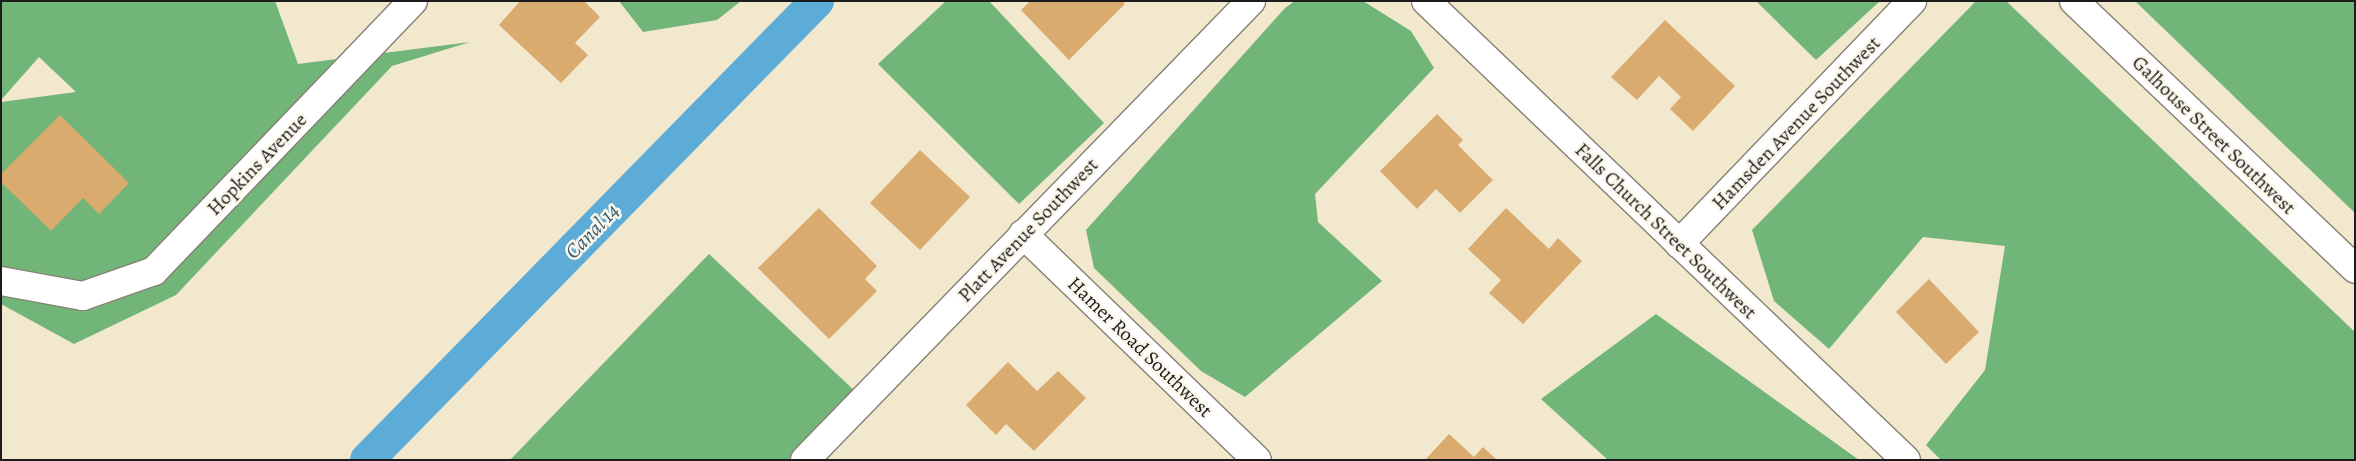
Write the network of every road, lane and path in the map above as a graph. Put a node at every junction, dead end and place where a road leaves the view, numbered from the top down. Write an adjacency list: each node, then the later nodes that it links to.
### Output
1 (413, 1): 9 (street, Hopkins Avenue)
2 (1251, 1): 6 (street, Platt Avenue Southwest)
3 (1426, 1): 7 (street, Falls Church Street Southwest)
4 (1912, 1): 7 (street, Hamsden Avenue Southwest)
5 (2074, 1): 8 (street, Galhouse Street Southwest)
6 (1024, 234): 10 (street, Platt Avenue Southwest); 11 (street, Hamer Road Southwest)
7 (1679, 244): 12 (street, Falls Church Street Southwest)
8 (2355, 270)
9 (1, 281)
10 (805, 460)
11 (1257, 460)
12 (1906, 460)

